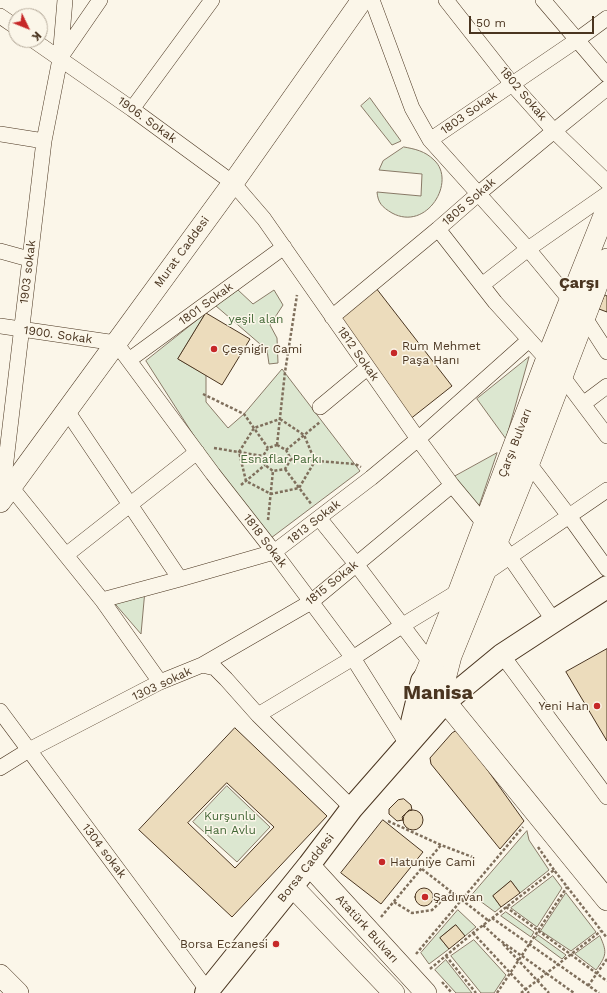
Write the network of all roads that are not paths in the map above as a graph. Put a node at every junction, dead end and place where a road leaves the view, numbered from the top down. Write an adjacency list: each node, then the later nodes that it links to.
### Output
1 (65, 0): 11 (street, 1903 sokak)
2 (100, 0): 11 (street)
3 (212, 0): 15 (street)
4 (362, 0): 21 (street, Murat Caddesi)
5 (372, 0): 18 (street)
6 (446, 0): 13 (street, 1802 Sokak)
7 (543, 0): 9 (street)
8 (607, 18): 9 (street, 1803 Sokak)
9 (577, 40): 12 (street); 13 (street, 1803 Sokak)
10 (44, 48): 11 (street, 1906. Sokak)
11 (60, 59): 15 (street, 1906. Sokak); 19 (street, 1903 sokak)
12 (607, 75)
13 (512, 84): 16 (street, 1802 Sokak); 18 (street, 1803 Sokak)
14 (607, 88): 16 (street, 1805 Sokak)
15 (132, 109): 21 (street, 1906. Sokak)
16 (554, 131): 20 (street, 1802 Sokak); 22 (street, 1805 Sokak)
17 (0, 134): 19 (street)
18 (430, 140): 22 (street)
19 (44, 141): 29 (street, 1903 sokak)
20 (607, 182)
21 (233, 183): 26 (street, 1812 Sokak); 38 (street, Murat Caddesi)
22 (478, 194): 25 (street, 1805 Sokak); 27 (street)
23 (607, 194): 27 (street)
24 (607, 208): 32 (street, Çarşı Bulvarı)
25 (438, 229): 31 (street); 33 (street, 1805 Sokak)
26 (284, 247): 33 (street, 1812 Sokak); 41 (street, 1801 Sokak)
27 (528, 249): 31 (street); 32 (street)
28 (0, 251): 29 (street)
29 (30, 259): 36 (street, 1903 sokak)
30 (607, 259): 34 (street, Çarşı Bulvarı)
31 (482, 285): 37 (street)
32 (570, 300): 34 (street); 40 (street, Çarşı Bulvarı)
33 (332, 317): 42 (street, 1812 Sokak)
34 (585, 318): 39 (street); 43 (street, Çarşı Bulvarı)
35 (0, 326): 36 (street, 1900. Sokak)
36 (20, 329): 38 (street, 1900. Sokak); 54 (street, 1903 sokak)
37 (529, 340): 40 (street); 49 (street, 1813 Sokak)
38 (116, 343): 41 (street, 1818 Sokak); 47 (street, Murat Caddesi)
39 (607, 352)
40 (547, 358): 43 (street); 50 (street, Çarşı Bulvarı)
41 (129, 360): 51 (street, 1818 Sokak)
42 (368, 368): 46 (street); 49 (street, 1812 Sokak)
43 (562, 376): 45 (street); 52 (street, Çarşı Bulvarı)
44 (607, 386): 45 (street)
45 (583, 404): 48 (street)
46 (320, 407)
47 (67, 411): 54 (street, Murat Caddesi); 56 (street)
48 (607, 436)
49 (418, 438): 53 (street, 1812 Sokak); 58 (street, 1813 Sokak)
50 (514, 445): 52 (street); 59 (street, Çarşı Bulvarı)
51 (197, 452): 56 (street); 60 (street, 1818 Sokak)
52 (529, 463): 57 (street); 61 (street, Çarşı Bulvarı)
53 (452, 485): 59 (street, 1812 Sokak); 63 (street, 1815 Sokak)
54 (4, 490): 62 (street)
55 (607, 490): 57 (street)
56 (129, 504): 62 (street); 65 (street)
57 (570, 516): 61 (street); 64 (street)
58 (319, 518): 60 (street, 1813 Sokak); 63 (street)
59 (484, 524): 61 (street, 1812 Sokak); 67 (street, Çarşı Bulvarı)
60 (270, 547): 65 (street, 1813 Sokak); 69 (street, 1818 Sokak)
61 (504, 548): 70 (street, 1812 Sokak); 76 (street, Çarşı Bulvarı)
62 (66, 554): 68 (street)
63 (356, 564): 69 (street, 1815 Sokak); 71 (street)
64 (607, 569)
65 (180, 579): 68 (street, 1813 Sokak)
66 (607, 587): 70 (main road, Borsa Caddesi)
67 (459, 591): 71 (street); 76 (street, Çarşı Bulvarı)
68 (102, 600): 75 (street)
69 (311, 602): 73 (street, 1818 Sokak); 74 (street, 1815 Sokak)
70 (554, 620): 72 (main road, Borsa Caddesi)
71 (403, 625): 73 (street); 76 (street)
72 (502, 655): 76 (main road, Borsa Caddesi); 82 (street)
73 (353, 658): 78 (street); 79 (street, 1818 Sokak)
74 (202, 665): 75 (street, 1303 sokak); 78 (street, 1303 sokak)
75 (160, 682): 80 (street, 1303 sokak)
76 (436, 682): 79 (main road, Borsa Caddesi); 86 (street)
77 (0, 711): 80 (street, 1304 sokak)
78 (258, 715): 83 (street, 1303 sokak)
79 (407, 744): 83 (main road, Borsa Caddesi)
80 (29, 750): 81 (street, 1303 sokak); 88 (street, 1304 sokak)
81 (0, 768)
82 (607, 797)
83 (352, 808): 84 (main road, Borsa Caddesi)
84 (309, 865): 85 (main road, Borsa Caddesi); 91 (street, Atatürk Bulvarı)
85 (292, 886): 88 (main road, Borsa Caddesi); 90 (street, Atatürk Bulvarı)
86 (607, 900)
87 (0, 975): 89 (street)
88 (207, 992)
89 (18, 993)
90 (394, 993)
91 (426, 993)

